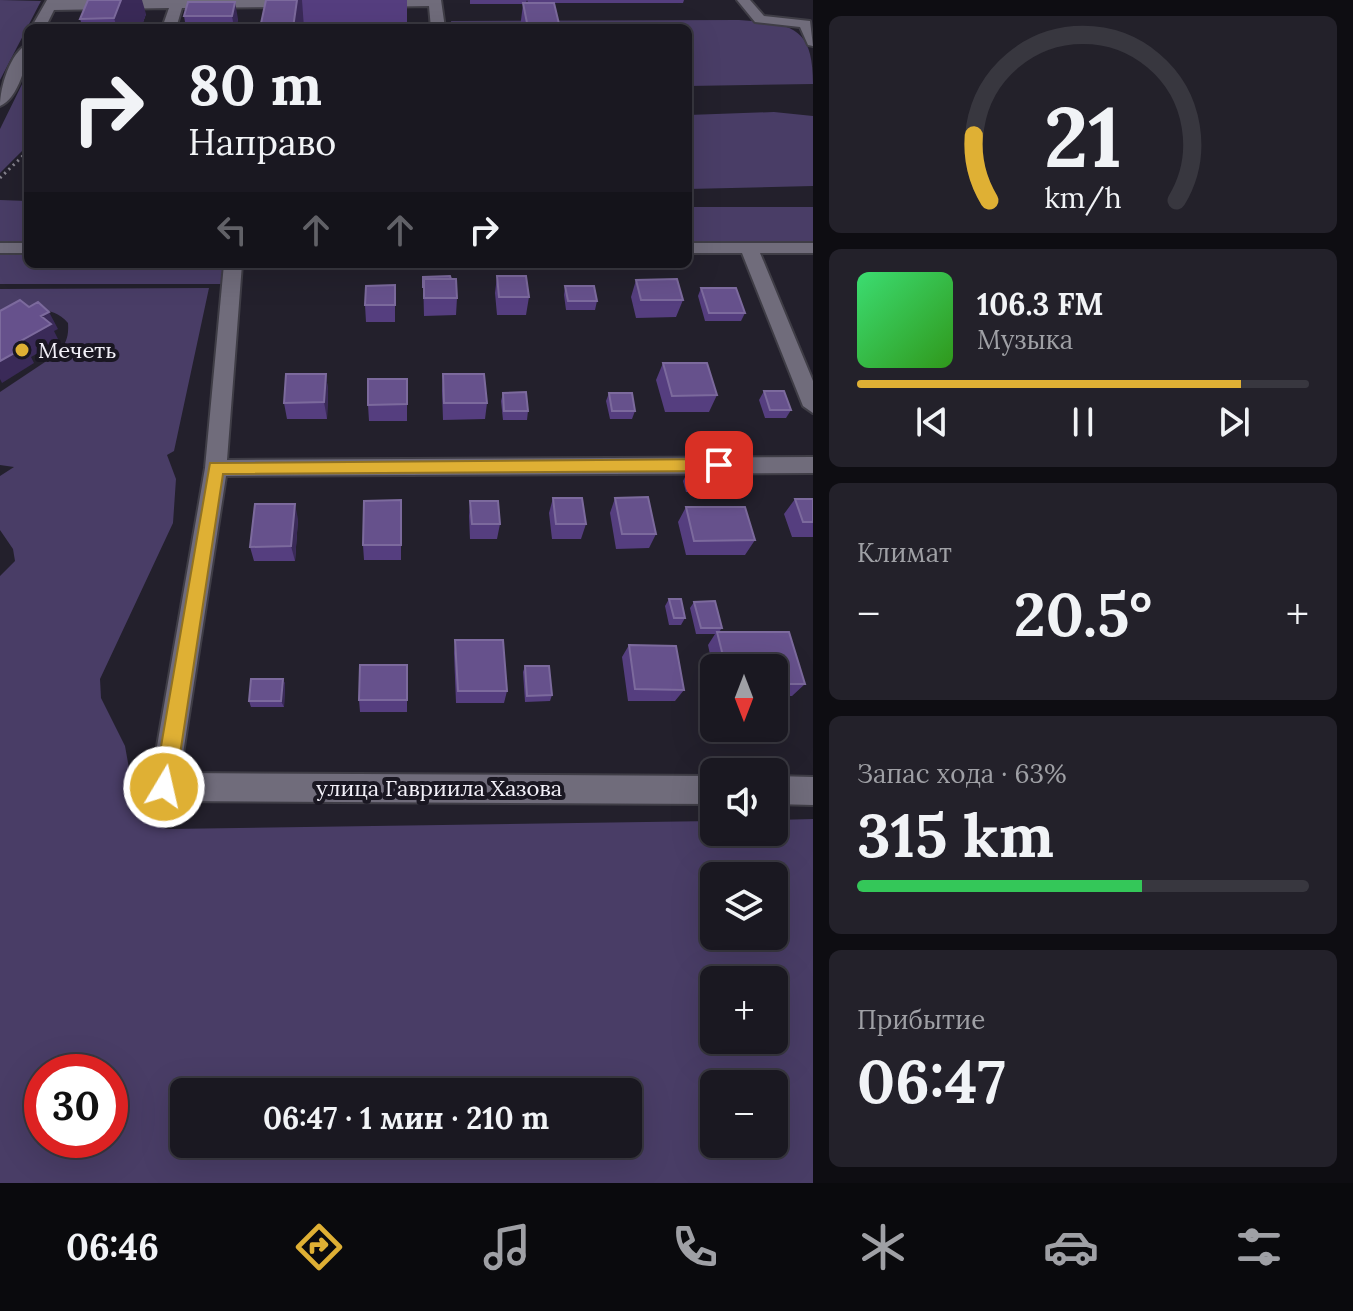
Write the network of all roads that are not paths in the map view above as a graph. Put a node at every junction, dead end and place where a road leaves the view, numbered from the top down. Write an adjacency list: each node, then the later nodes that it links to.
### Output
1 (743, 0): 10 (street)
2 (435, 1): 5 (street); 9 (street)
3 (51, 3): 6 (street); 7 (street)
4 (313, 3): 6 (street)
5 (358, 3)
6 (177, 4): 8 (street)
7 (40, 24)
8 (170, 24)
9 (438, 24)
10 (813, 42)
11 (24, 56): 12 (street)
12 (0, 102)
13 (0, 248): 14 (street)
14 (24, 248)
15 (692, 248): 16 (street)
16 (749, 248): 17 (street); 19 (street)
17 (813, 248)
18 (233, 268): 21 (street)
19 (813, 406)
20 (813, 465): 21 (street)
21 (216, 468): 22 (street, улица Гавриила Хазова)
22 (700, 790)
23 (788, 790): 24 (street)
24 (813, 791)

